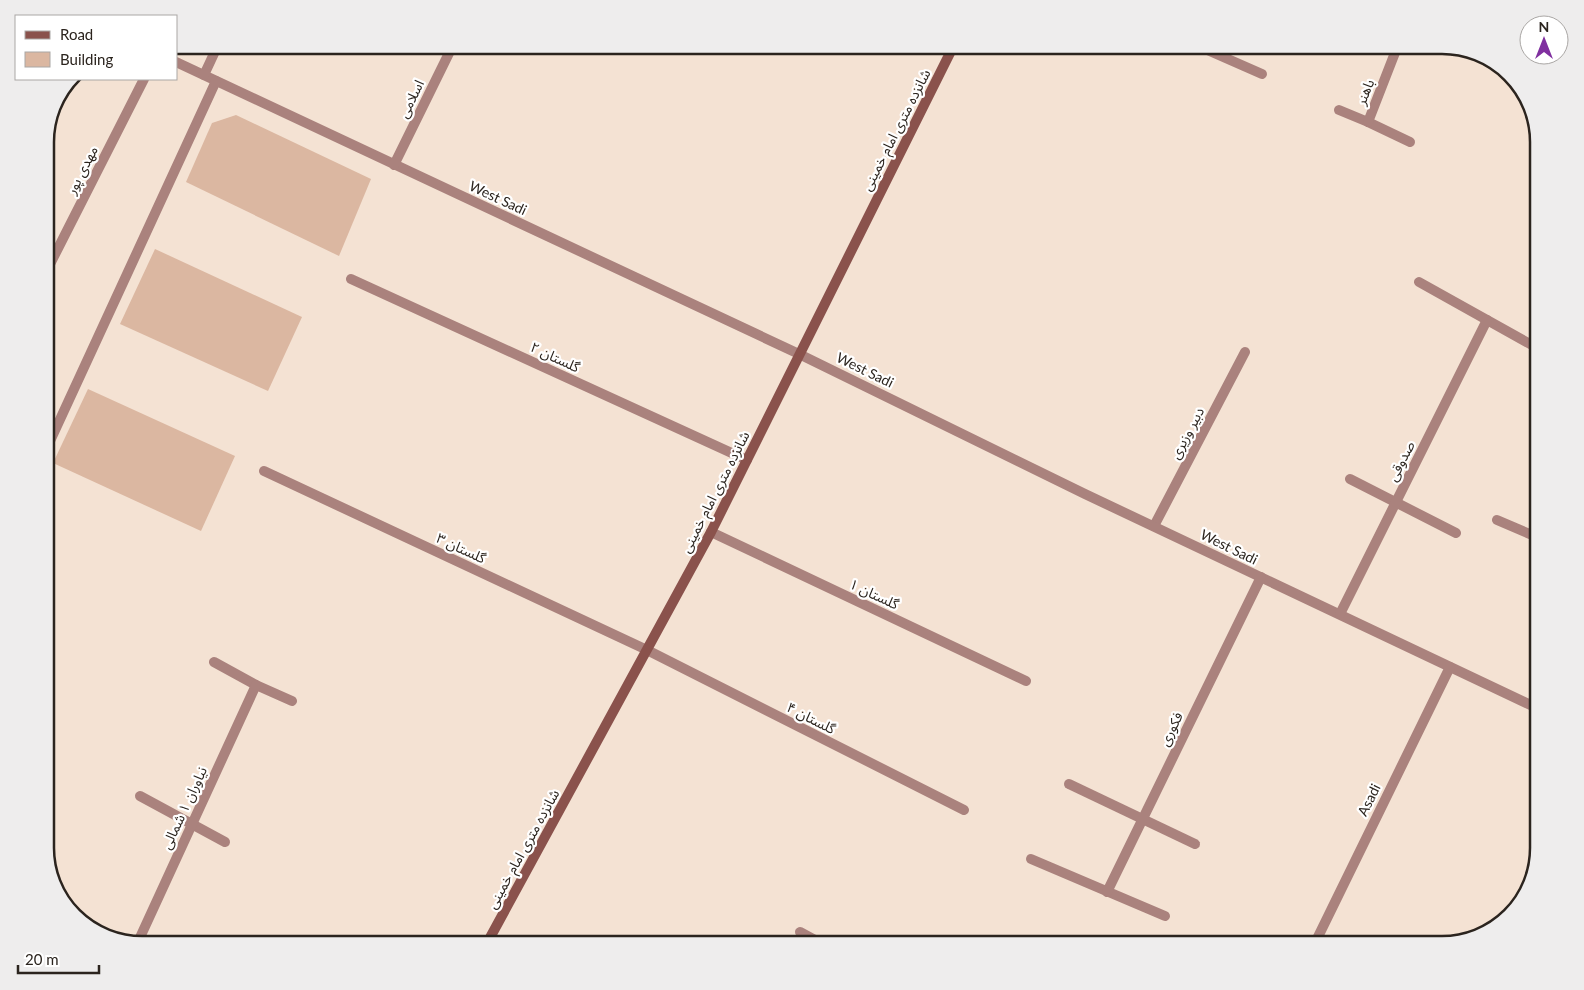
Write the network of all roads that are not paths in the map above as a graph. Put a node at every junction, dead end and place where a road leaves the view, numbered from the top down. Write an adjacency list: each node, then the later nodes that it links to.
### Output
1 (214, 54): 8 (street)
2 (449, 54): 14 (street, اسلامی)
3 (950, 54): 21 (main road, شانزده متری امام خمینی)
4 (1216, 54): 7 (street)
5 (1394, 54): 12 (street, باهنر)
6 (178, 63): 8 (street, West Sadi)
7 (1262, 74)
8 (204, 75): 10 (street, West Sadi)
9 (143, 80): 15 (street, مهدی پور)
10 (216, 81): 14 (street, West Sadi); 22 (street)
11 (1339, 110): 12 (street)
12 (1368, 122): 13 (street)
13 (1410, 142)
14 (394, 165): 21 (street, West Sadi)
15 (54, 256)
16 (351, 279): 23 (street, گلستان ۲)
17 (1419, 282): 18 (street)
18 (1487, 320): 19 (street); 26 (street, صدوقی)
19 (1530, 344)
20 (1245, 352): 28 (street, دبیر وزیری)
21 (800, 354): 23 (main road, شانزده متری امام خمینی); 28 (street, West Sadi)
22 (54, 432)
23 (747, 460): 29 (main road, شانزده متری امام خمینی)
24 (264, 471): 34 (street, گلستان ۳)
25 (1350, 479): 26 (street)
26 (1396, 501): 30 (street); 33 (street, صدوقی)
27 (1497, 520): 31 (street)
28 (1154, 526): 32 (street, West Sadi)
29 (711, 532): 34 (main road, شانزده متری امام خمینی); 37 (street, گلستان ۱)
30 (1456, 533)
31 (1530, 534)
32 (1261, 577): 33 (street, West Sadi); 44 (street, فکوری)
33 (1340, 614): 36 (street, West Sadi)
34 (646, 650): 43 (street, گلستان ۴); 53 (main road, شانزده متری امام خمینی)
35 (214, 662): 38 (street)
36 (1450, 667): 40 (street, West Sadi); 55 (street, Asadi)
37 (1026, 681)
38 (256, 685): 39 (street); 45 (street, نیاوران ۱ شمالی)
39 (292, 701)
40 (1530, 705)
41 (1069, 784): 44 (street)
42 (140, 796): 45 (street)
43 (964, 810)
44 (1143, 819): 47 (street); 49 (street, فکوری)
45 (191, 824): 46 (street); 52 (street, نیاوران ۱ شمالی)
46 (226, 842)
47 (1195, 844)
48 (1031, 859): 49 (street)
49 (1107, 892): 50 (street)
50 (1165, 916)
51 (800, 932): 54 (street)
52 (141, 936)
53 (491, 936)
54 (807, 936)
55 (1318, 936)

